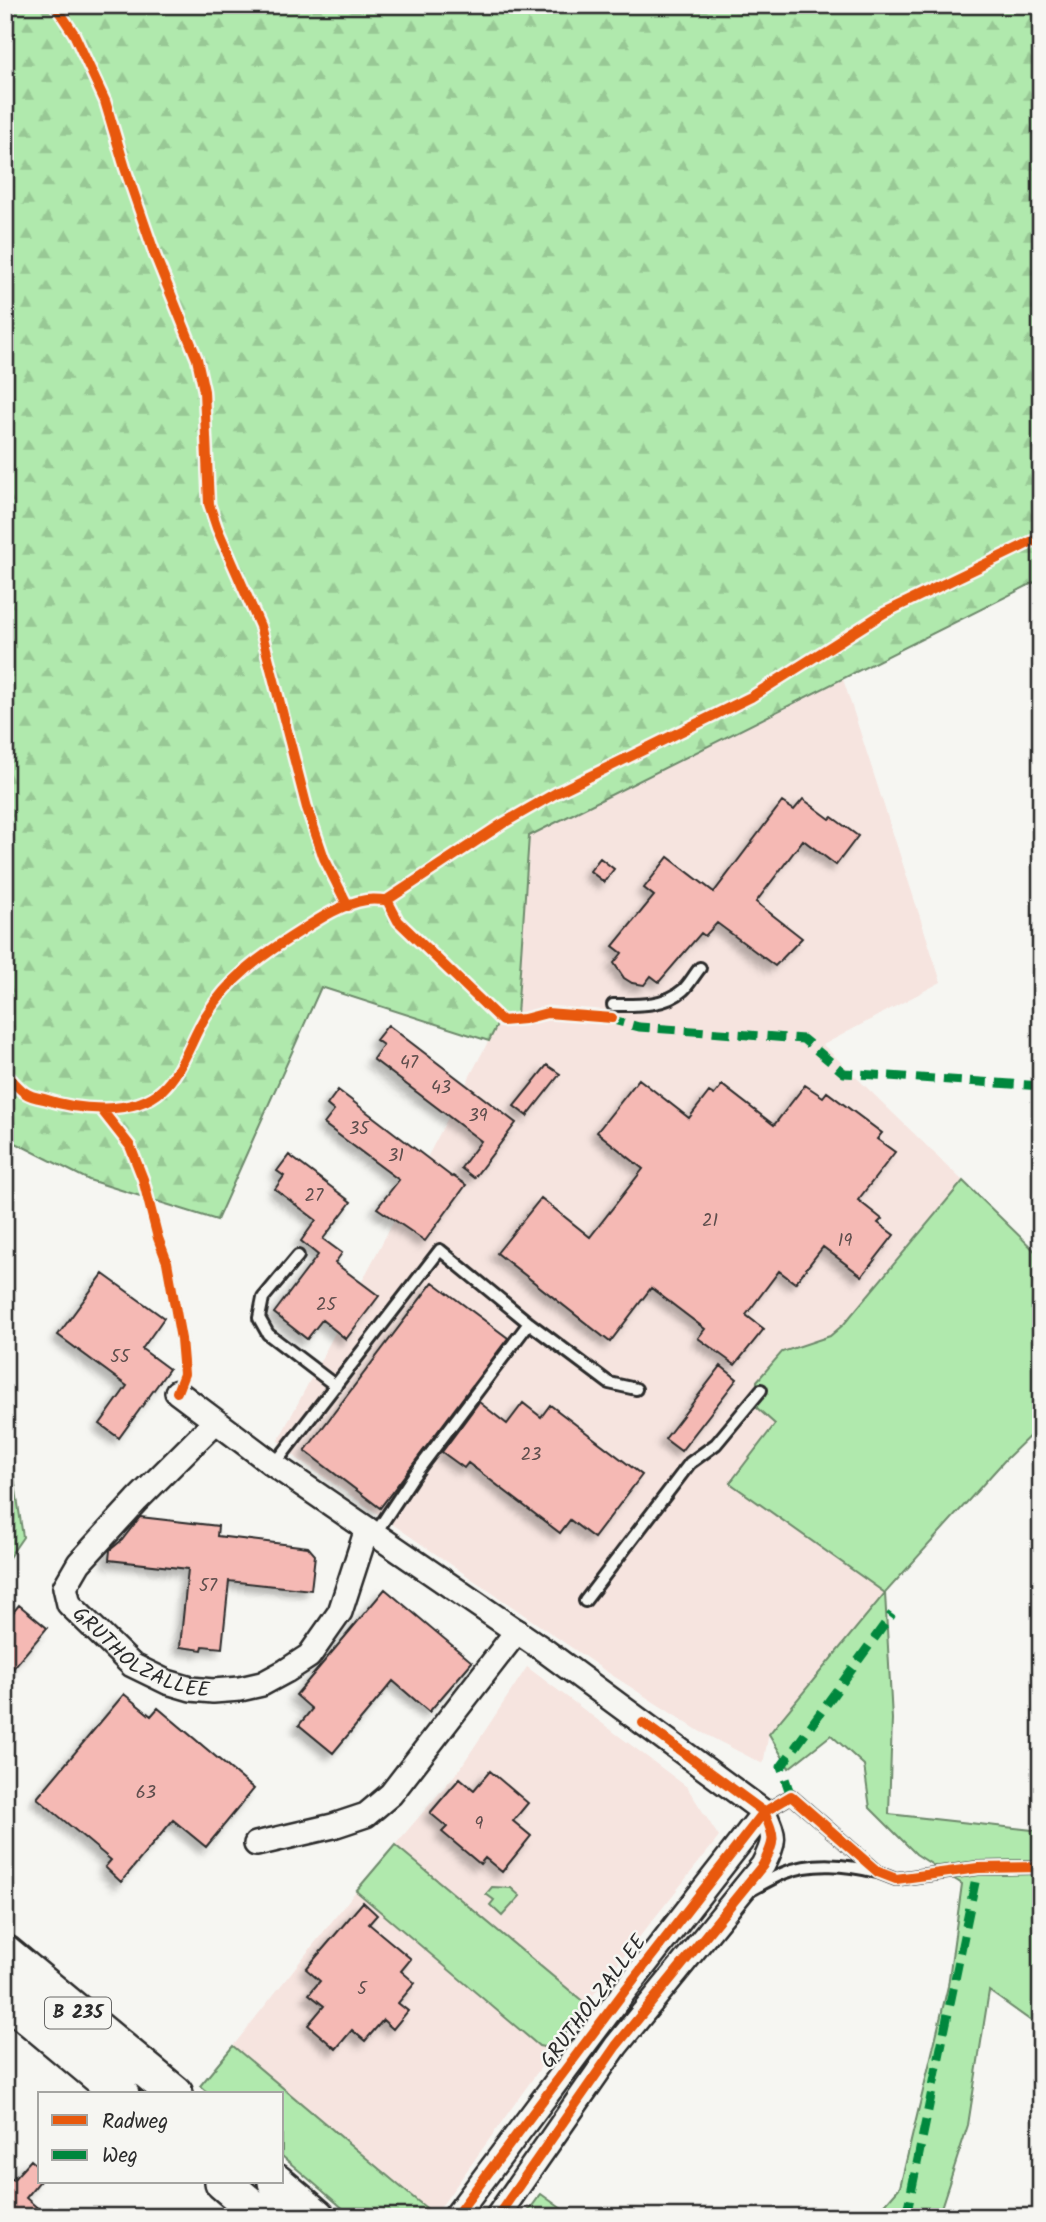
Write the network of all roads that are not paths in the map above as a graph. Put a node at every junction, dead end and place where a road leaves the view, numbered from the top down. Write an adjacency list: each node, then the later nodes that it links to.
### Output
1 (700, 968): 2 (lane)
2 (613, 1005)
3 (298, 1256): 5 (lane)
4 (529, 1323): 5 (lane); 6 (lane); 11 (lane)
5 (336, 1387): 10 (lane)
6 (636, 1389)
7 (761, 1390): 12 (lane)
8 (177, 1392): 9 (street)
9 (215, 1422): 10 (street); 11 (street, GRUTHOLZALLEE)
10 (274, 1465): 11 (street)
11 (371, 1531): 13 (street)
12 (585, 1601)
13 (517, 1631): 14 (street); 15 (street)
14 (764, 1812): 17 (lane, GRUTHOLZALLEE); 18 (street); 27 (street, GRUTHOLZALLEE)
15 (256, 1844)
16 (1041, 1867): 17 (lane)
17 (878, 1872): 18 (lane)
18 (737, 1897): 28 (street)
19 (5, 1953): 22 (main road, B 235)
20 (5, 1997): 21 (main road, B 235)
21 (119, 2092)
22 (173, 2092)
23 (225, 2184): 25 (main road)
24 (278, 2184): 26 (main road)
25 (264, 2217)
26 (317, 2217)
27 (456, 2217)
28 (497, 2217)

